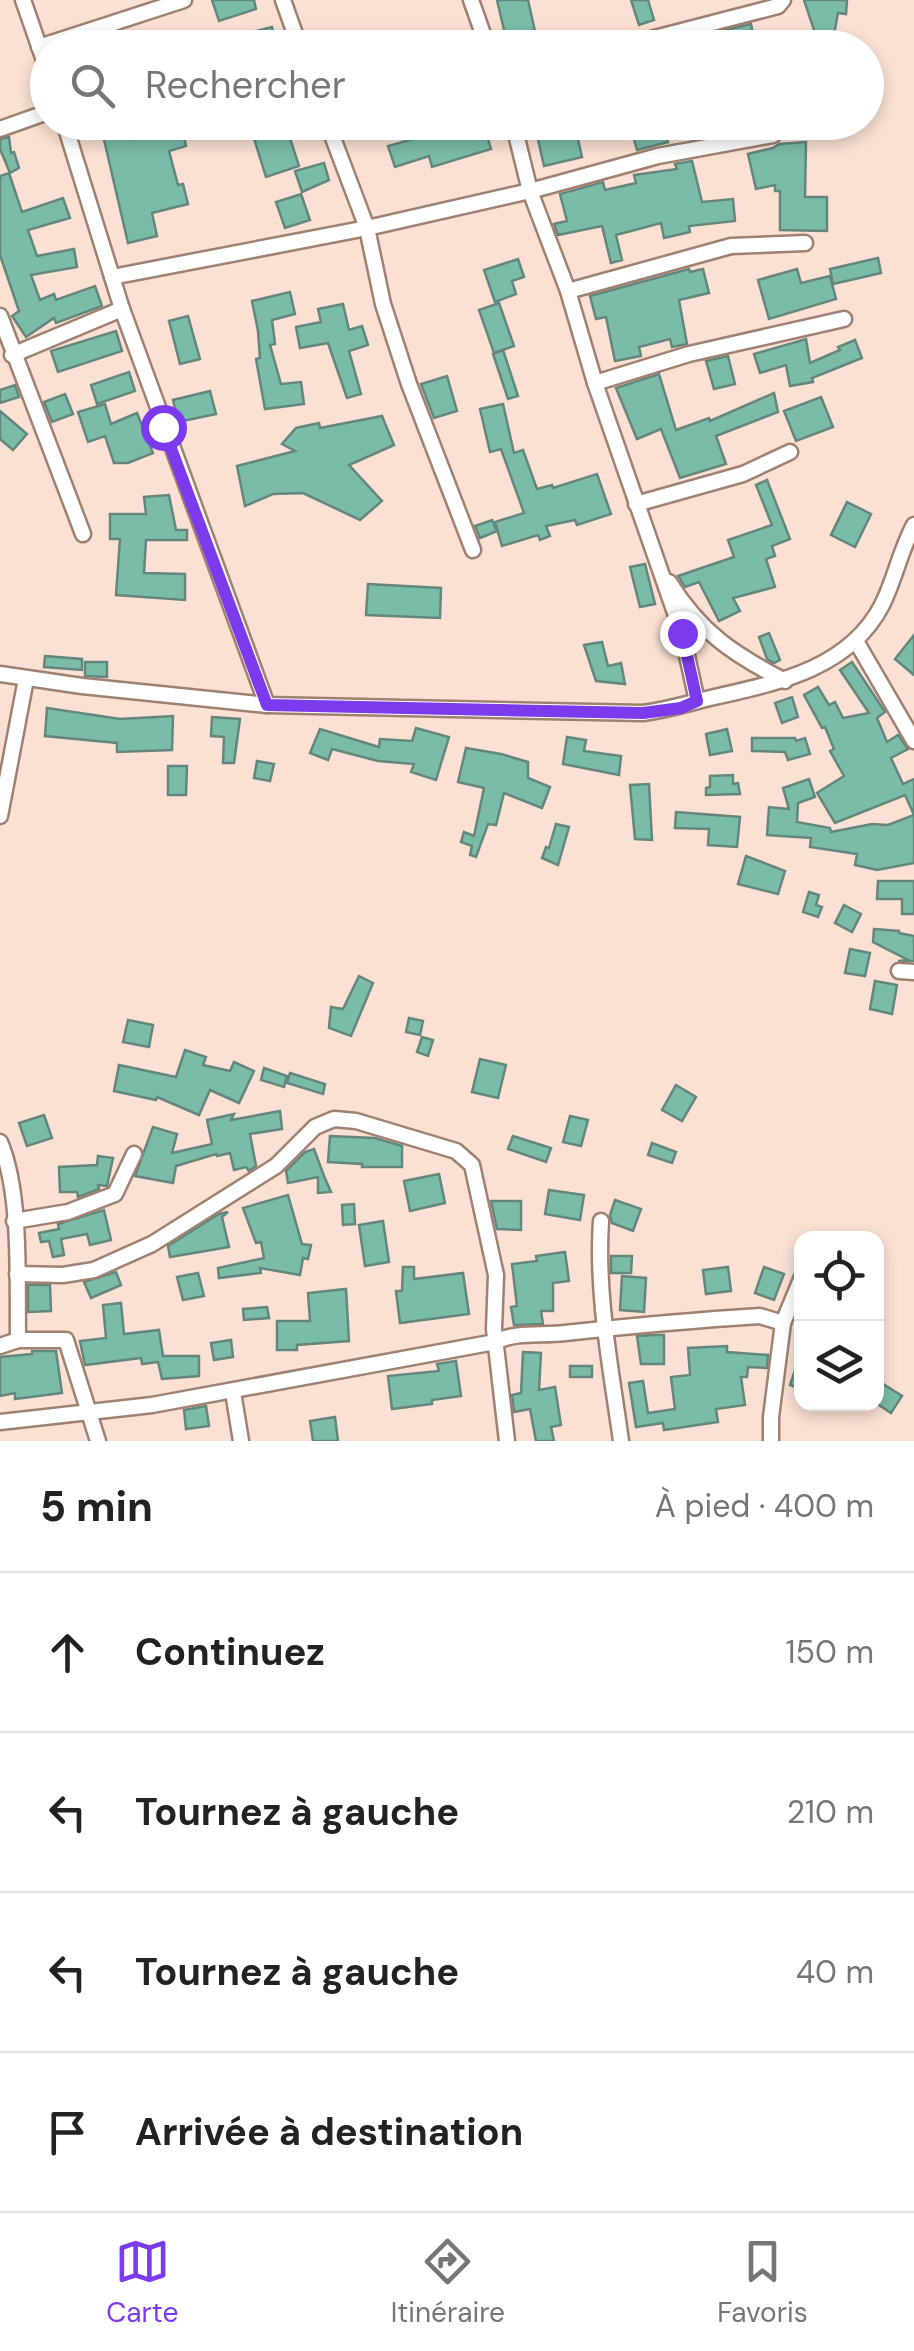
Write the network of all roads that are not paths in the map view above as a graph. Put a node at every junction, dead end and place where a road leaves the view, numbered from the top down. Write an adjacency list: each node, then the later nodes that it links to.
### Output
1 (23, 0): 6 (street)
2 (184, 0): 7 (street)
3 (283, 0): 8 (street)
4 (470, 0): 9 (street)
5 (783, 0): 10 (street)
6 (33, 30)
7 (91, 30)
8 (294, 30)
9 (481, 30)
10 (685, 30)
11 (30, 118): 12 (street)
12 (0, 129)
13 (70, 140): 20 (street)
14 (335, 140): 18 (street)
15 (517, 140): 17 (street)
16 (746, 140): 17 (street)
17 (530, 191): 18 (street); 21 (street)
18 (367, 228): 20 (street); 31 (street)
19 (806, 243): 21 (street)
20 (112, 277): 22 (street)
21 (568, 292): 26 (street)
22 (122, 309): 25 (street); 38 (street)
23 (0, 316): 25 (street)
24 (844, 319): 26 (street)
25 (12, 355): 30 (street)
26 (595, 383): 28 (street)
27 (790, 452): 28 (street)
28 (636, 504): 32 (street)
29 (914, 526): 33 (street)
30 (83, 534)
31 (473, 550)
32 (653, 556): 36 (street); 37 (street)
33 (856, 641): 36 (street); 39 (street)
34 (0, 674): 35 (street)
35 (26, 678): 38 (street); 40 (street)
36 (785, 681): 37 (street)
37 (697, 701): 38 (street)
38 (267, 705)
39 (914, 741)
40 (0, 816)
41 (0, 1142): 43 (street)
42 (134, 1154): 43 (street)
43 (14, 1221): 45 (street)
44 (601, 1221): 48 (street)
45 (17, 1274): 49 (street); 50 (street)
46 (794, 1296): 47 (street)
47 (783, 1323): 48 (street); 59 (street)
48 (605, 1327): 50 (street); 58 (street)
49 (18, 1340): 51 (street); 53 (street)
50 (495, 1342): 52 (street); 57 (street)
51 (0, 1346)
52 (233, 1392): 53 (street); 56 (street)
53 (87, 1411): 54 (street); 55 (street)
54 (0, 1422)
55 (98, 1441)
56 (241, 1441)
57 (507, 1441)
58 (621, 1441)
59 (771, 1441)

